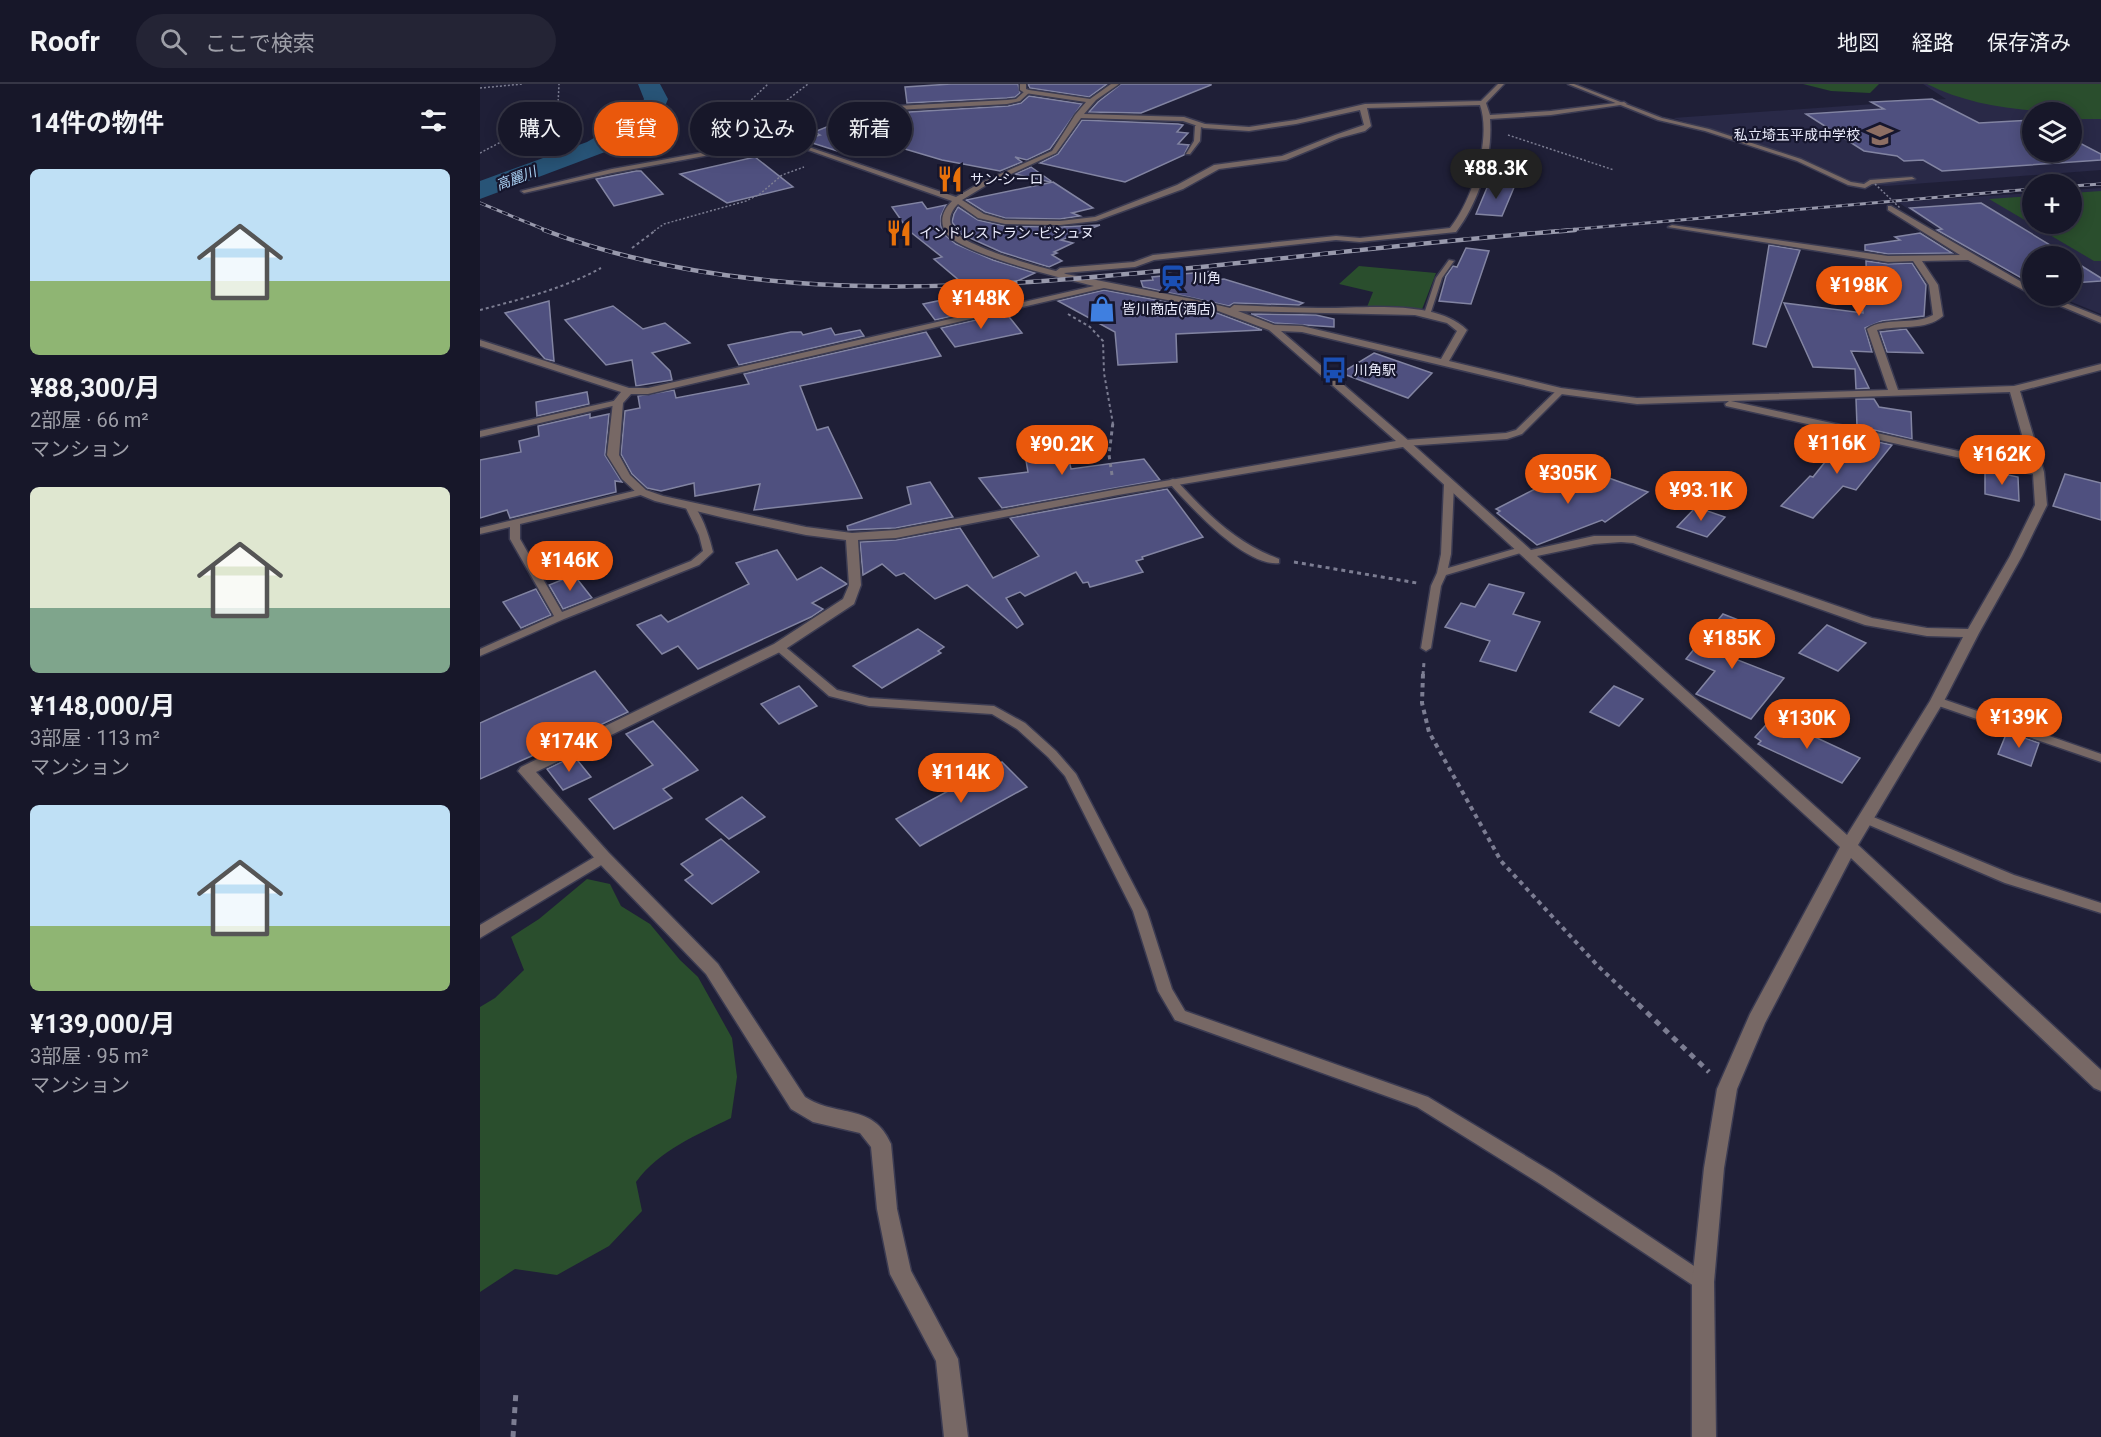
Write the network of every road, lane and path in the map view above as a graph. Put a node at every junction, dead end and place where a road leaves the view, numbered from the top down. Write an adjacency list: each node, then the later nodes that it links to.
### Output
1 (523, 84): 9 (path)
2 (559, 84): 20 (path)
3 (768, 84): 4 (path)
4 (808, 84)
5 (1023, 84): 10 (street)
6 (1116, 84): 11 (street)
7 (1501, 84): 12 (street)
8 (1570, 84): 13 (lane)
9 (480, 88)
10 (1027, 92): 11 (street); 14 (lane)
11 (1090, 101): 16 (street)
12 (1482, 103): 15 (street); 17 (street)
13 (1624, 104): 17 (street); 26 (lane)
14 (912, 107)
15 (1363, 108): 18 (street); 29 (street)
16 (1077, 116): 18 (street); 29 (street)
17 (1488, 117): 19 (street)
18 (1198, 126): 21 (lane)
19 (1487, 129): 25 (path); 37 (street)
20 (480, 153)
21 (1188, 153)
22 (698, 156): 28 (lane)
23 (828, 156): 32 (path)
24 (833, 156): 29 (street)
25 (1614, 170)
26 (1912, 179)
27 (1875, 184): 30 (path, bridge)
28 (524, 191)
29 (957, 200): 37 (street)
30 (1896, 208): 33 (street)
31 (1672, 227): 34 (street)
32 (632, 248)
33 (1970, 257): 34 (street); 39 (street)
34 (1917, 260): 53 (street)
35 (1451, 261): 44 (lane)
36 (601, 268): 43 (path)
37 (1049, 272): 38 (street)
38 (1106, 285): 40 (street); 42 (street)
39 (2022, 286)
40 (1041, 300): 51 (street); 62 (path)
41 (2066, 306): 45 (street)
42 (1219, 309): 44 (street); 46 (street)
43 (480, 310)
44 (1426, 315): 48 (street)
45 (2101, 320)
46 (1272, 328): 48 (street); 57 (street)
47 (480, 343): 51 (street)
48 (1443, 364): 52 (street)
49 (2101, 367): 50 (street)
50 (2014, 389): 53 (street); 58 (street)
51 (627, 391): 55 (street)
52 (1561, 391): 54 (street); 57 (lane)
53 (1894, 393): 54 (street)
54 (1711, 400): 58 (street)
55 (618, 402): 56 (lane); 61 (street)
56 (480, 434)
57 (1405, 443): 59 (street); 60 (street)
58 (2038, 472): 72 (street)
59 (1173, 482): 62 (street); 68 (lane)
60 (1449, 484): 67 (street); 69 (lane)
61 (642, 492): 63 (street); 64 (lane)
62 (1118, 492): 66 (street)
63 (690, 506): 66 (street); 71 (lane)
64 (515, 523): 65 (lane); 71 (lane)
65 (480, 531)
66 (852, 537): 73 (street)
67 (1524, 552): 69 (lane); 72 (street); 79 (street)
68 (1275, 561): 70 (path)
69 (1442, 573): 70 (lane)
70 (1436, 586): 74 (lane)
71 (560, 617): 75 (lane)
72 (1972, 633): 76 (street)
73 (779, 646): 80 (street); 85 (lane)
74 (1426, 648): 84 (path)
75 (480, 653)
76 (1937, 701): 77 (lane); 78 (street)
77 (2101, 758)
78 (1866, 819): 79 (street); 81 (lane)
79 (1849, 846): 83 (street); 84 (street)
80 (603, 857): 82 (lane); 88 (street)
81 (2101, 908)
82 (480, 932)
83 (2101, 1082)
84 (1727, 1089): 85 (street)
85 (1703, 1282): 89 (street)
86 (516, 1391): 87 (path)
87 (513, 1437)
88 (956, 1437)
89 (1704, 1437)

